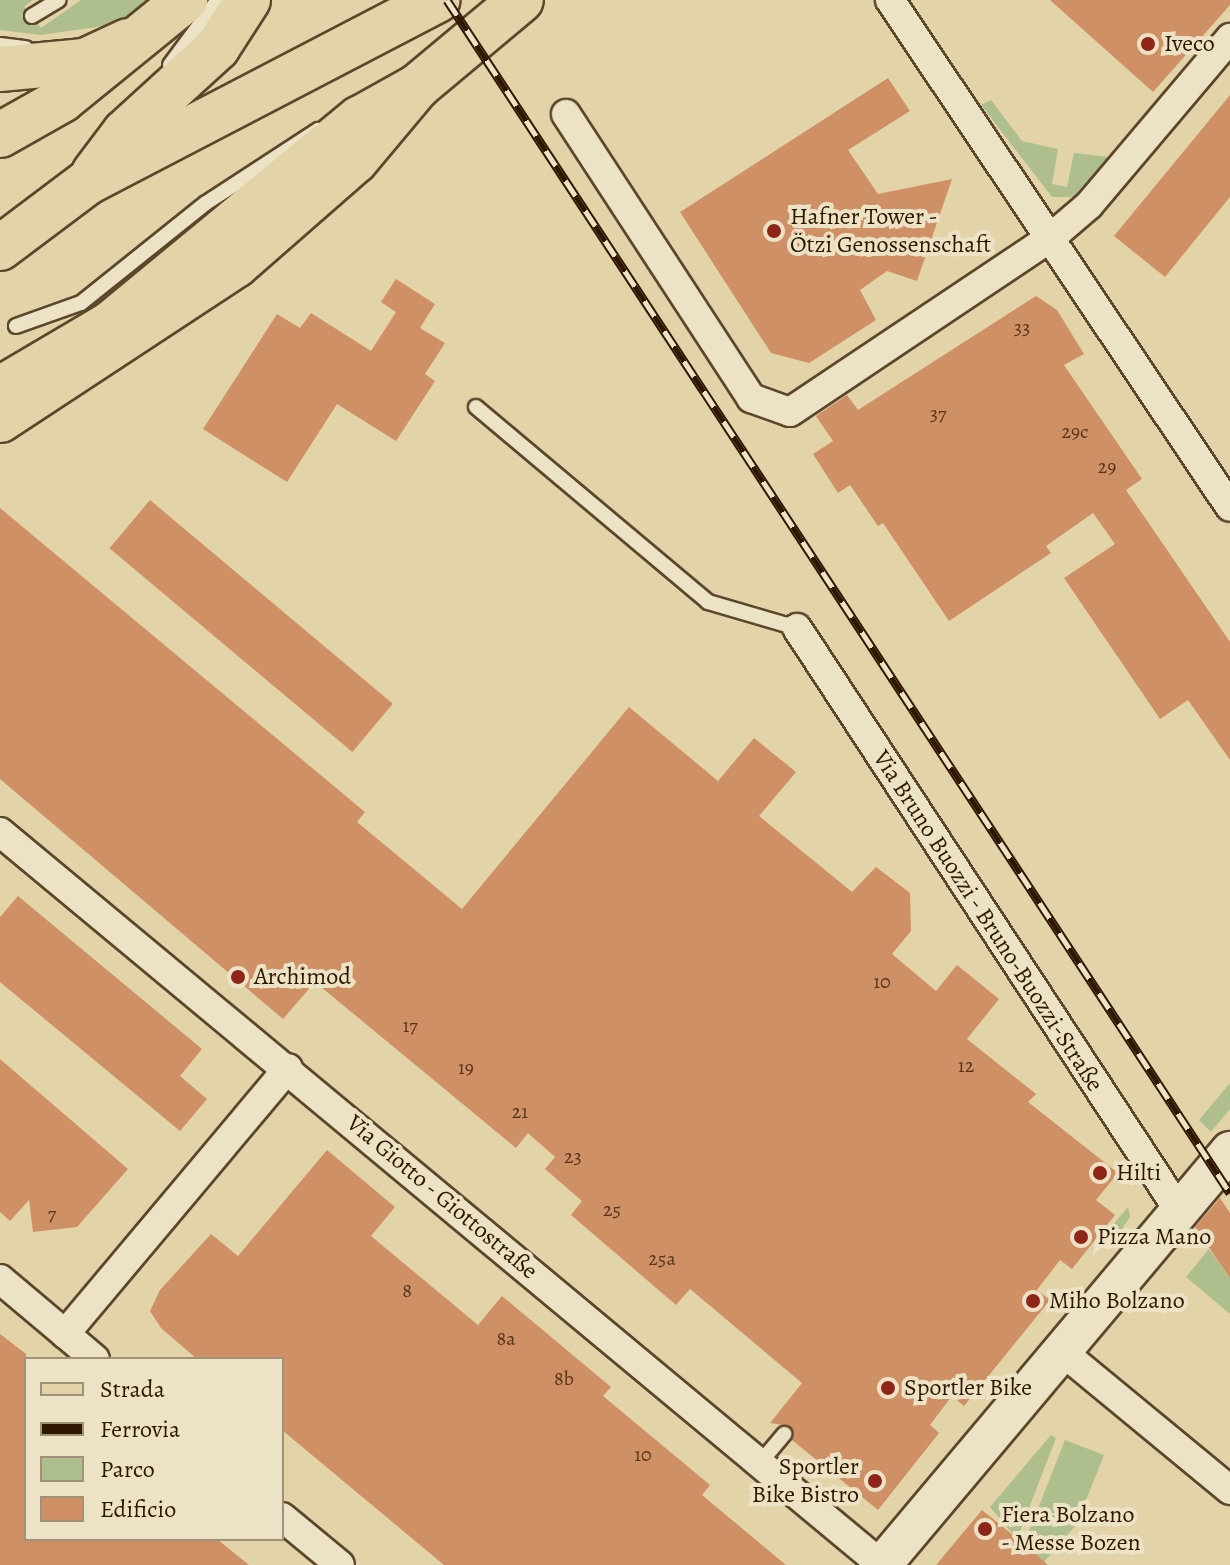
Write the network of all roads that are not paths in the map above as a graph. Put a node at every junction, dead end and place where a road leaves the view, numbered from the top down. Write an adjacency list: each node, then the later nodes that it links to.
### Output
1 (59, 0): 8 (lane)
2 (185, 0): 9 (main road)
3 (218, 0): 15 (lane)
4 (248, 0): 15 (main road)
5 (438, 0): 17 (main road)
6 (521, 0): 12 (main road)
7 (890, 0): 18 (street)
8 (32, 16)
9 (152, 30): 11 (lane); 13 (main road); 13 (main road)
10 (1230, 38): 18 (street)
11 (0, 45)
12 (418, 86): 16 (main road); 23 (main road)
13 (5, 104)
14 (566, 114): 18 (street)
15 (125, 132): 17 (main road)
16 (345, 133): 20 (lane); 21 (main road)
17 (88, 182): 19 (main road)
18 (1054, 235): 24 (street)
19 (0, 248)
20 (16, 326)
21 (0, 389)
22 (476, 407): 25 (lane)
23 (0, 420)
24 (1230, 507)
25 (797, 628): 29 (street, Via Bruno Buozzi - Bruno-Buozzi-Straße)
26 (0, 832): 27 (street, Via Giotto - Giottostraße)
27 (288, 1068): 31 (street); 35 (street, Via Giotto - Giottostraße)
28 (1230, 1151): 29 (main road)
29 (1180, 1212): 32 (main road)
30 (0, 1279): 31 (street)
31 (65, 1334): 33 (street)
32 (1059, 1349): 36 (street); 39 (main road)
33 (93, 1357)
34 (784, 1434): 35 (lane)
35 (760, 1463): 39 (street, Via Giotto - Giottostraße)
36 (1230, 1490)
37 (284, 1519): 38 (street)
38 (340, 1565)
39 (882, 1565)

